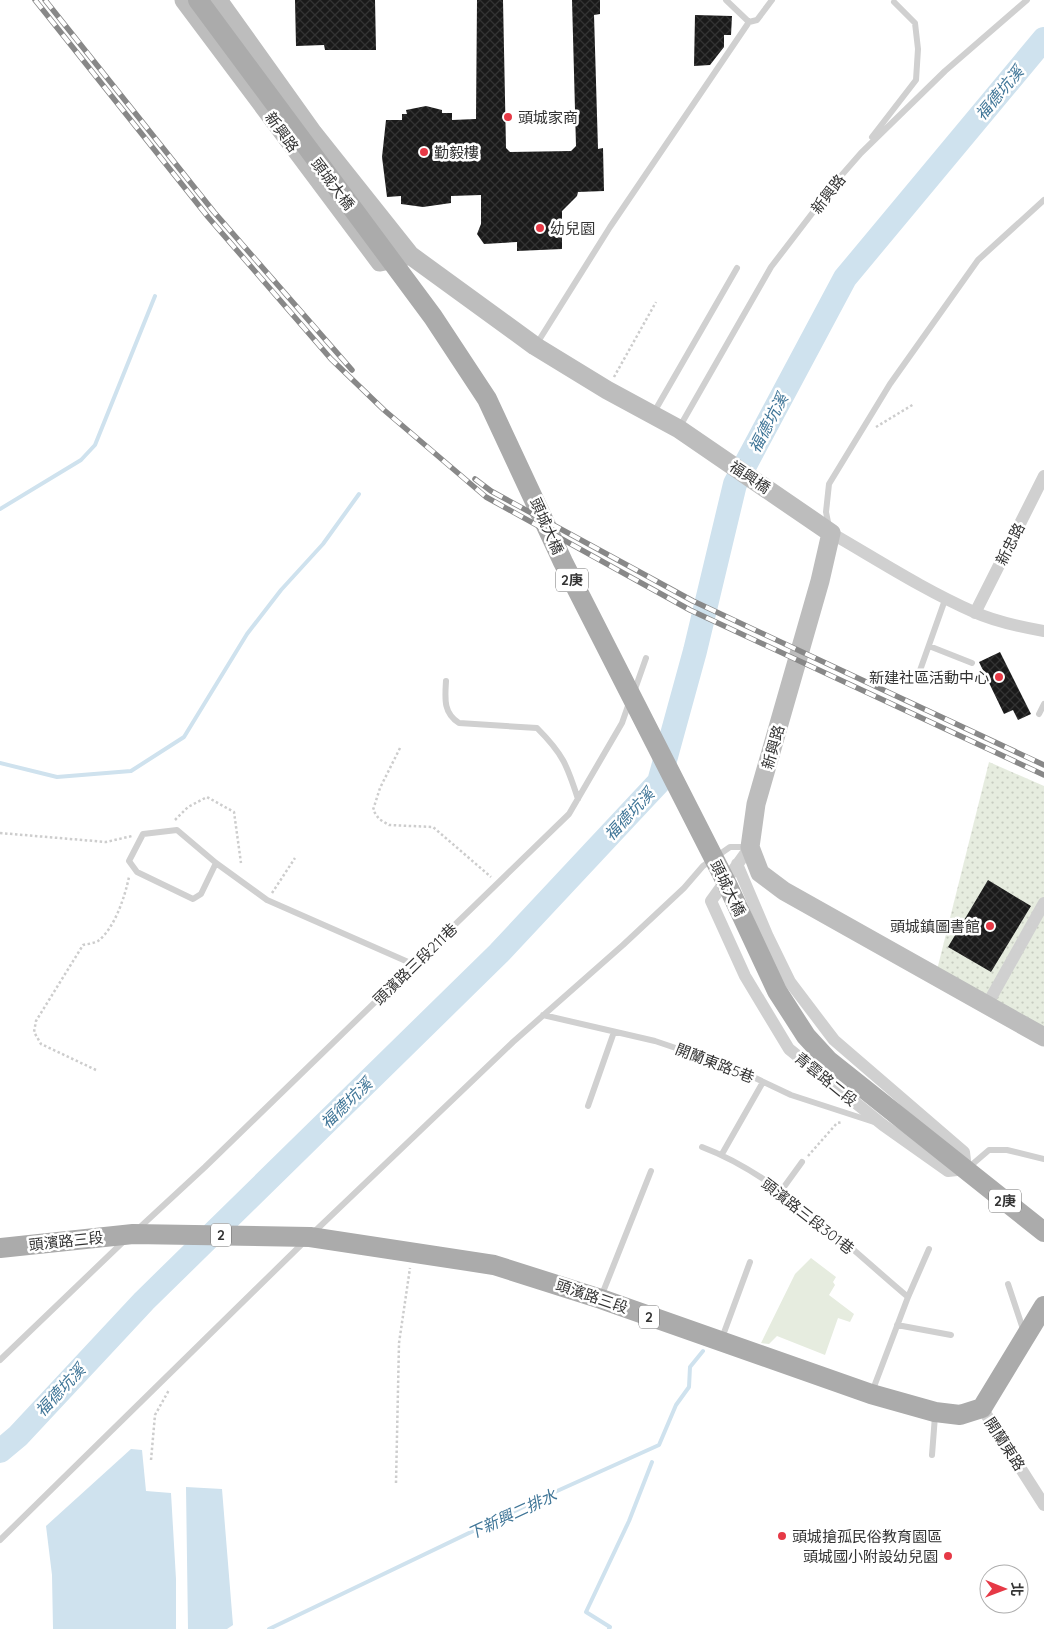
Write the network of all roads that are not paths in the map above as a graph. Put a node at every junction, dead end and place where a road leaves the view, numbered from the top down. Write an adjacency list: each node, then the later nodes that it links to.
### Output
1 (184, 0): 11 (street, 新興路)
2 (198, 0): 45 (main road, 頭城大橋 / 2庚)
3 (218, 0): 11 (street, 新興路)
4 (726, 0): 8 (lane)
5 (772, 0): 8 (lane)
6 (1027, 0): 9 (lane, 新興路)
7 (894, 2): 9 (lane)
8 (749, 22): 13 (lane)
9 (861, 152): 15 (lane, 新興路)
10 (1044, 200): 17 (lane)
11 (410, 255): 13 (street, 新興路)
12 (737, 268): 14 (lane)
13 (535, 346): 14 (street, 新興路)
14 (652, 415): 15 (street, 新興路)
15 (686, 434): 17 (street, 福興橋)
16 (1044, 476): 19 (street, 新忠路)
17 (831, 533): 18 (street); 29 (street, 新興路)
18 (946, 598): 19 (street); 21 (lane)
19 (975, 613): 20 (street)
20 (1044, 631)
21 (929, 646): 23 (lane); 24 (lane)
22 (646, 658): 28 (lane, 頭濱路三段211巷)
23 (972, 663)
24 (918, 676)
25 (446, 681): 28 (lane)
26 (1044, 704): 27 (lane)
27 (1039, 714)
28 (578, 799): 33 (lane, 頭濱路三段211巷)
29 (750, 846): 31 (street, 青雲路二段); 34 (street, 新興路); 35 (lane)
30 (216, 863): 30 (lane); 33 (lane)
31 (737, 864): 40 (street, 青雲路二段); 45 (street)
32 (1044, 903): 34 (street)
33 (415, 965): 49 (lane, 頭濱路三段211巷)
34 (988, 1005): 37 (street, 新興路)
35 (543, 1015): 36 (lane, 開蘭東路5巷); 50 (lane)
36 (614, 1032): 38 (lane, 開蘭東路5巷); 39 (lane)
37 (1044, 1037)
38 (763, 1082): 40 (lane, 開蘭東路5巷); 42 (lane)
39 (588, 1106)
40 (883, 1125): 45 (street, 青雲路二段)
41 (702, 1147): 42 (lane, 頭濱路三段301巷)
42 (722, 1154): 47 (lane, 頭濱路三段301巷)
43 (1044, 1159): 45 (lane)
44 (802, 1162): 47 (lane)
45 (966, 1169): 48 (main road, 2庚)
46 (651, 1171): 56 (lane)
47 (781, 1191): 55 (lane, 頭濱路三段301巷)
48 (1044, 1232)
49 (133, 1234): 50 (main road, 2); 51 (main road, 頭濱路三段 / 2); 62 (lane, 頭濱路三段211巷)
50 (310, 1237): 56 (main road, 頭濱路三段 / 2); 68 (lane)
51 (0, 1248)
52 (929, 1249): 55 (lane)
53 (750, 1262): 61 (lane)
54 (1008, 1284): 60 (lane)
55 (908, 1296): 58 (lane)
56 (601, 1298): 61 (main road, 頭濱路三段 / 2)
57 (1044, 1306): 60 (main road, 開蘭東路)
58 (897, 1325): 59 (lane); 63 (lane)
59 (951, 1335)
60 (1025, 1336): 64 (main road, 開蘭東路)
61 (721, 1342): 63 (main road, 頭濱路三段 / 2)
62 (0, 1360)
63 (871, 1394): 65 (main road, 頭濱路三段 / 2)
64 (982, 1408): 65 (main road, 頭濱路三段 / 2); 67 (street, 開蘭東路)
65 (935, 1412): 66 (lane)
66 (932, 1455)
67 (1044, 1505)
68 (0, 1540)

